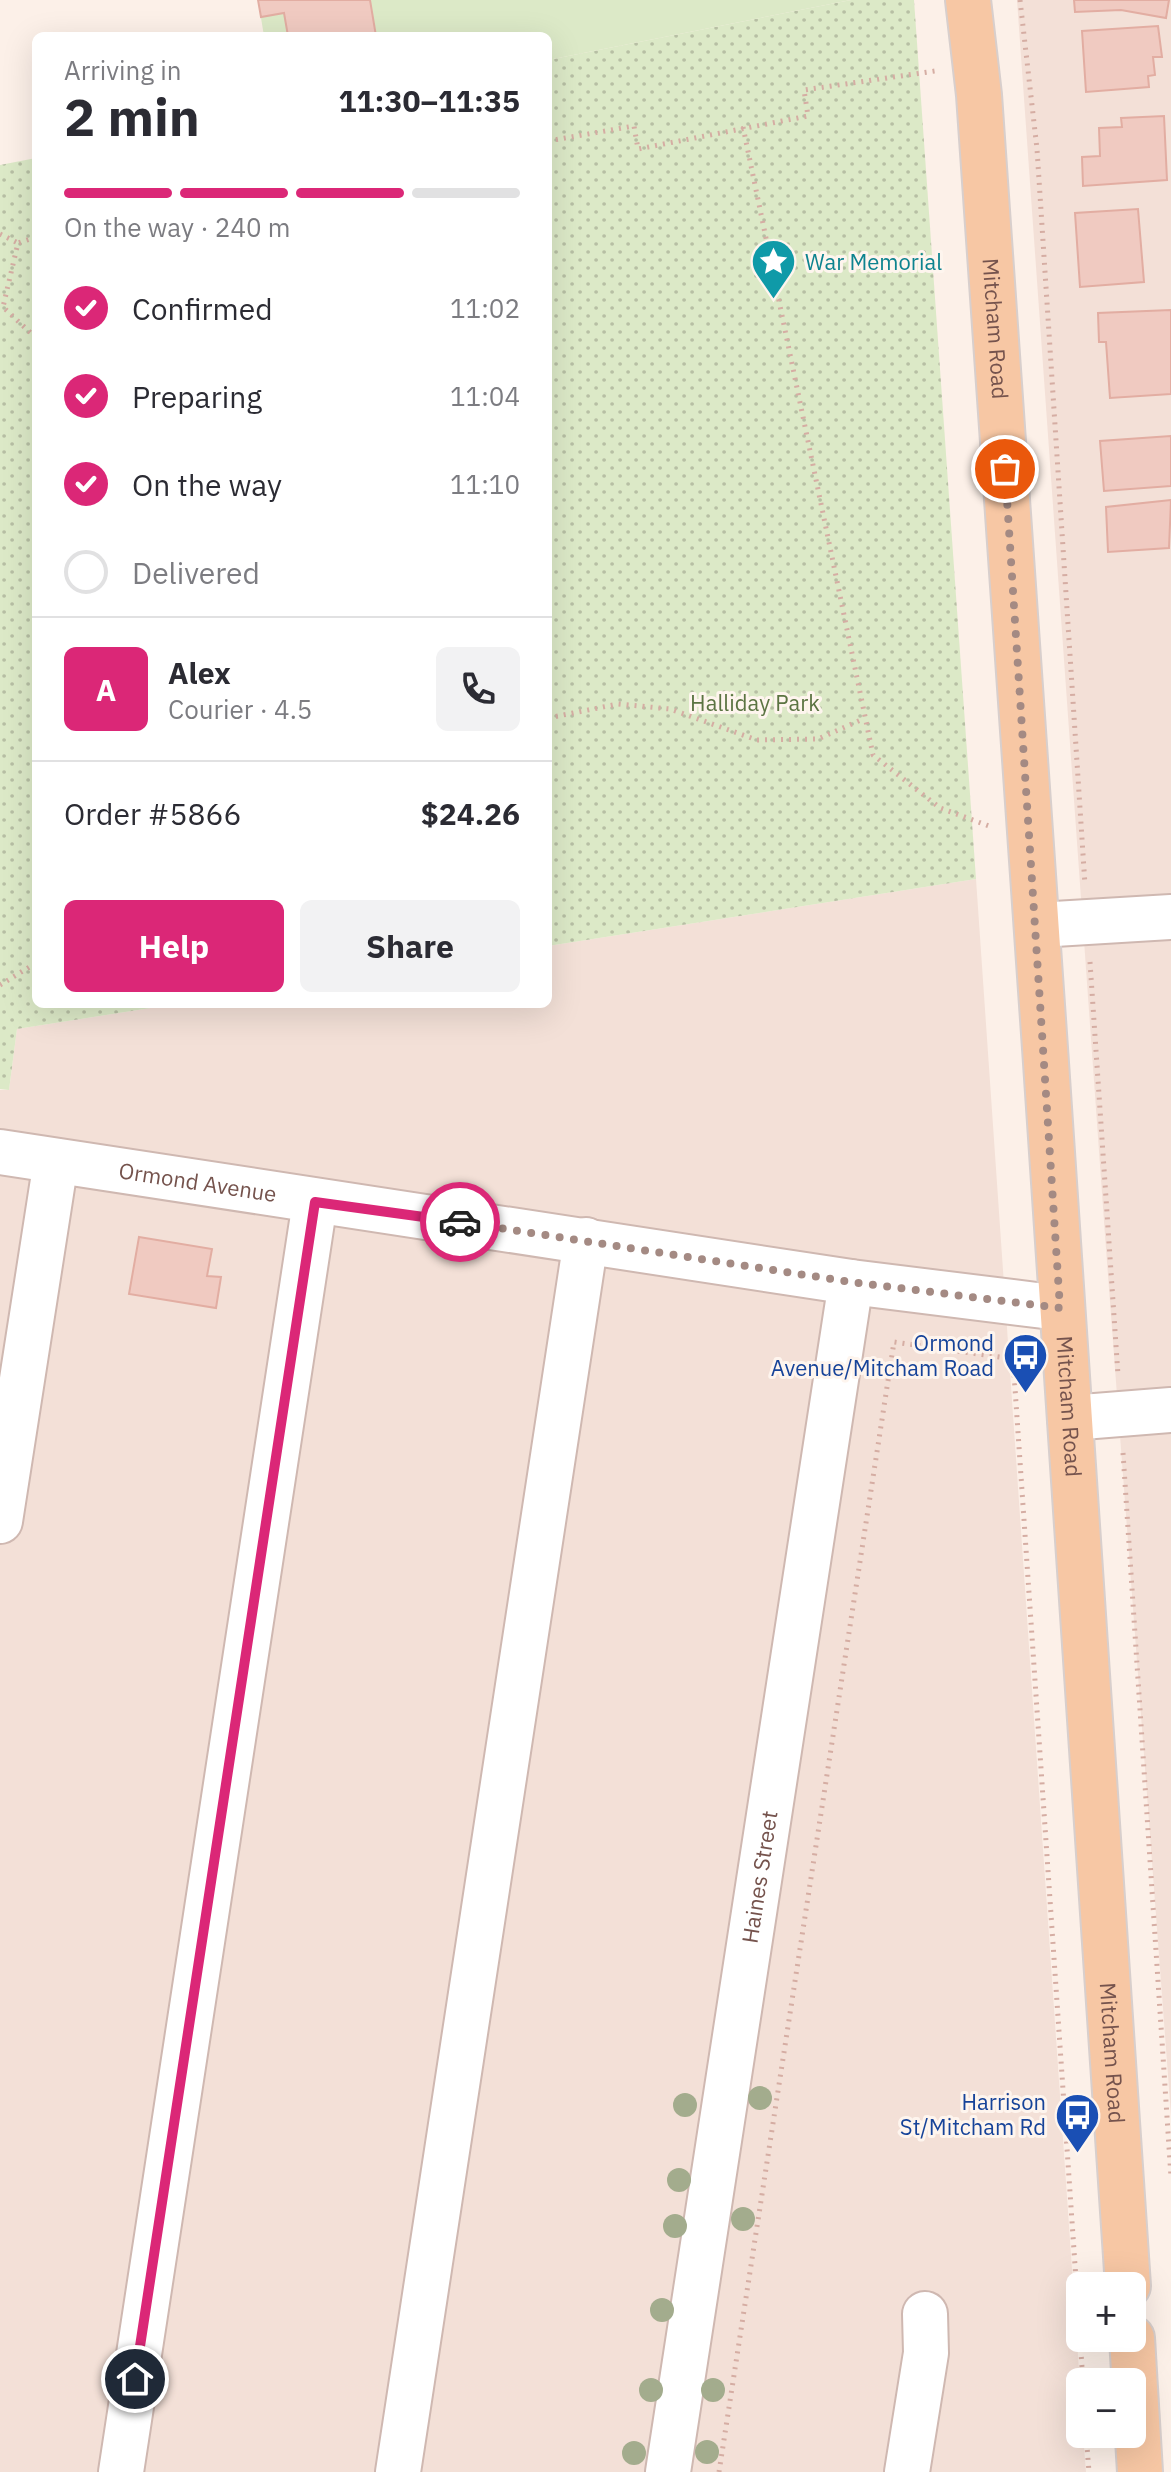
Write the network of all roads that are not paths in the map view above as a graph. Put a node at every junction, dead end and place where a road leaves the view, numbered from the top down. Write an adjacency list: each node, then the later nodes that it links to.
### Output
1 (968, 0): 3 (main road, Mitcham Road)
2 (1171, 917): 3 (street)
3 (1038, 925): 9 (main road, Mitcham Road)
4 (0, 1152): 5 (street, Ormond Avenue)
5 (56, 1161): 6 (street, Ormond Avenue); 12 (street)
6 (315, 1202): 7 (street, Ormond Avenue); 16 (street)
7 (586, 1240): 8 (street, Ormond Avenue); 17 (street)
8 (851, 1282): 9 (street, Ormond Avenue); 18 (street, Haines Street)
9 (1060, 1308): 11 (main road, Mitcham Road)
10 (1171, 1410): 11 (street)
11 (1070, 1418): 13 (main road, Mitcham Road)
12 (0, 1521)
13 (1127, 2272)
14 (925, 2314): 19 (street)
15 (1133, 2352): 20 (main road)
16 (121, 2472)
17 (398, 2472)
18 (668, 2472)
19 (907, 2472)
20 (1140, 2472)

